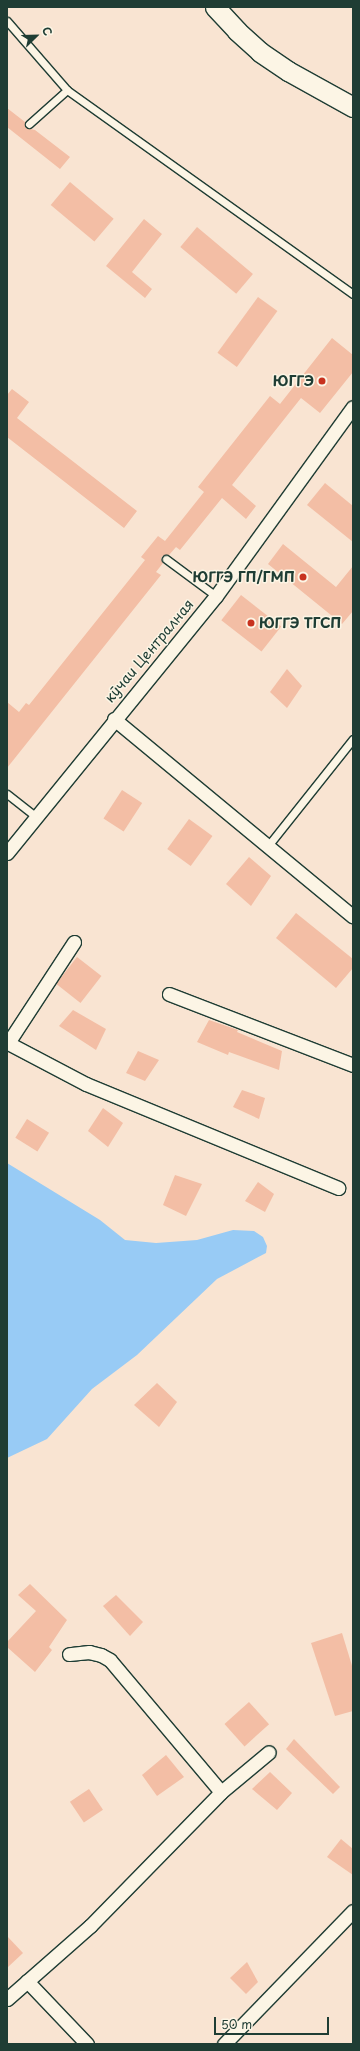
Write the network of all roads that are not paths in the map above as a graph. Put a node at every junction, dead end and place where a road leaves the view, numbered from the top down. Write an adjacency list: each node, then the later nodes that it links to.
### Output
1 (215, 7): 4 (main road)
2 (7, 21): 3 (lane)
3 (67, 90): 5 (lane); 6 (lane)
4 (353, 107)
5 (29, 124)
6 (353, 294)
7 (353, 407): 9 (street, кӯчаи Централная)
8 (166, 560): 9 (lane)
9 (216, 596): 10 (street, кӯчаи Централная)
10 (114, 719): 13 (street, кӯчаи Централная); 14 (street)
11 (353, 739): 14 (lane)
12 (7, 794): 13 (lane)
13 (36, 817): 15 (street, кӯчаи Централная)
14 (267, 847): 16 (street)
15 (7, 853)
16 (353, 917)
17 (74, 942): 19 (street)
18 (169, 994): 20 (street)
19 (7, 1043): 21 (street)
20 (353, 1065)
21 (338, 1188)
22 (69, 1654): 24 (street)
23 (269, 1752): 24 (street)
24 (221, 1792): 26 (street)
25 (353, 1912): 29 (street)
26 (27, 1981): 27 (street); 28 (street)
27 (7, 1999)
28 (87, 2044)
29 (224, 2044)

